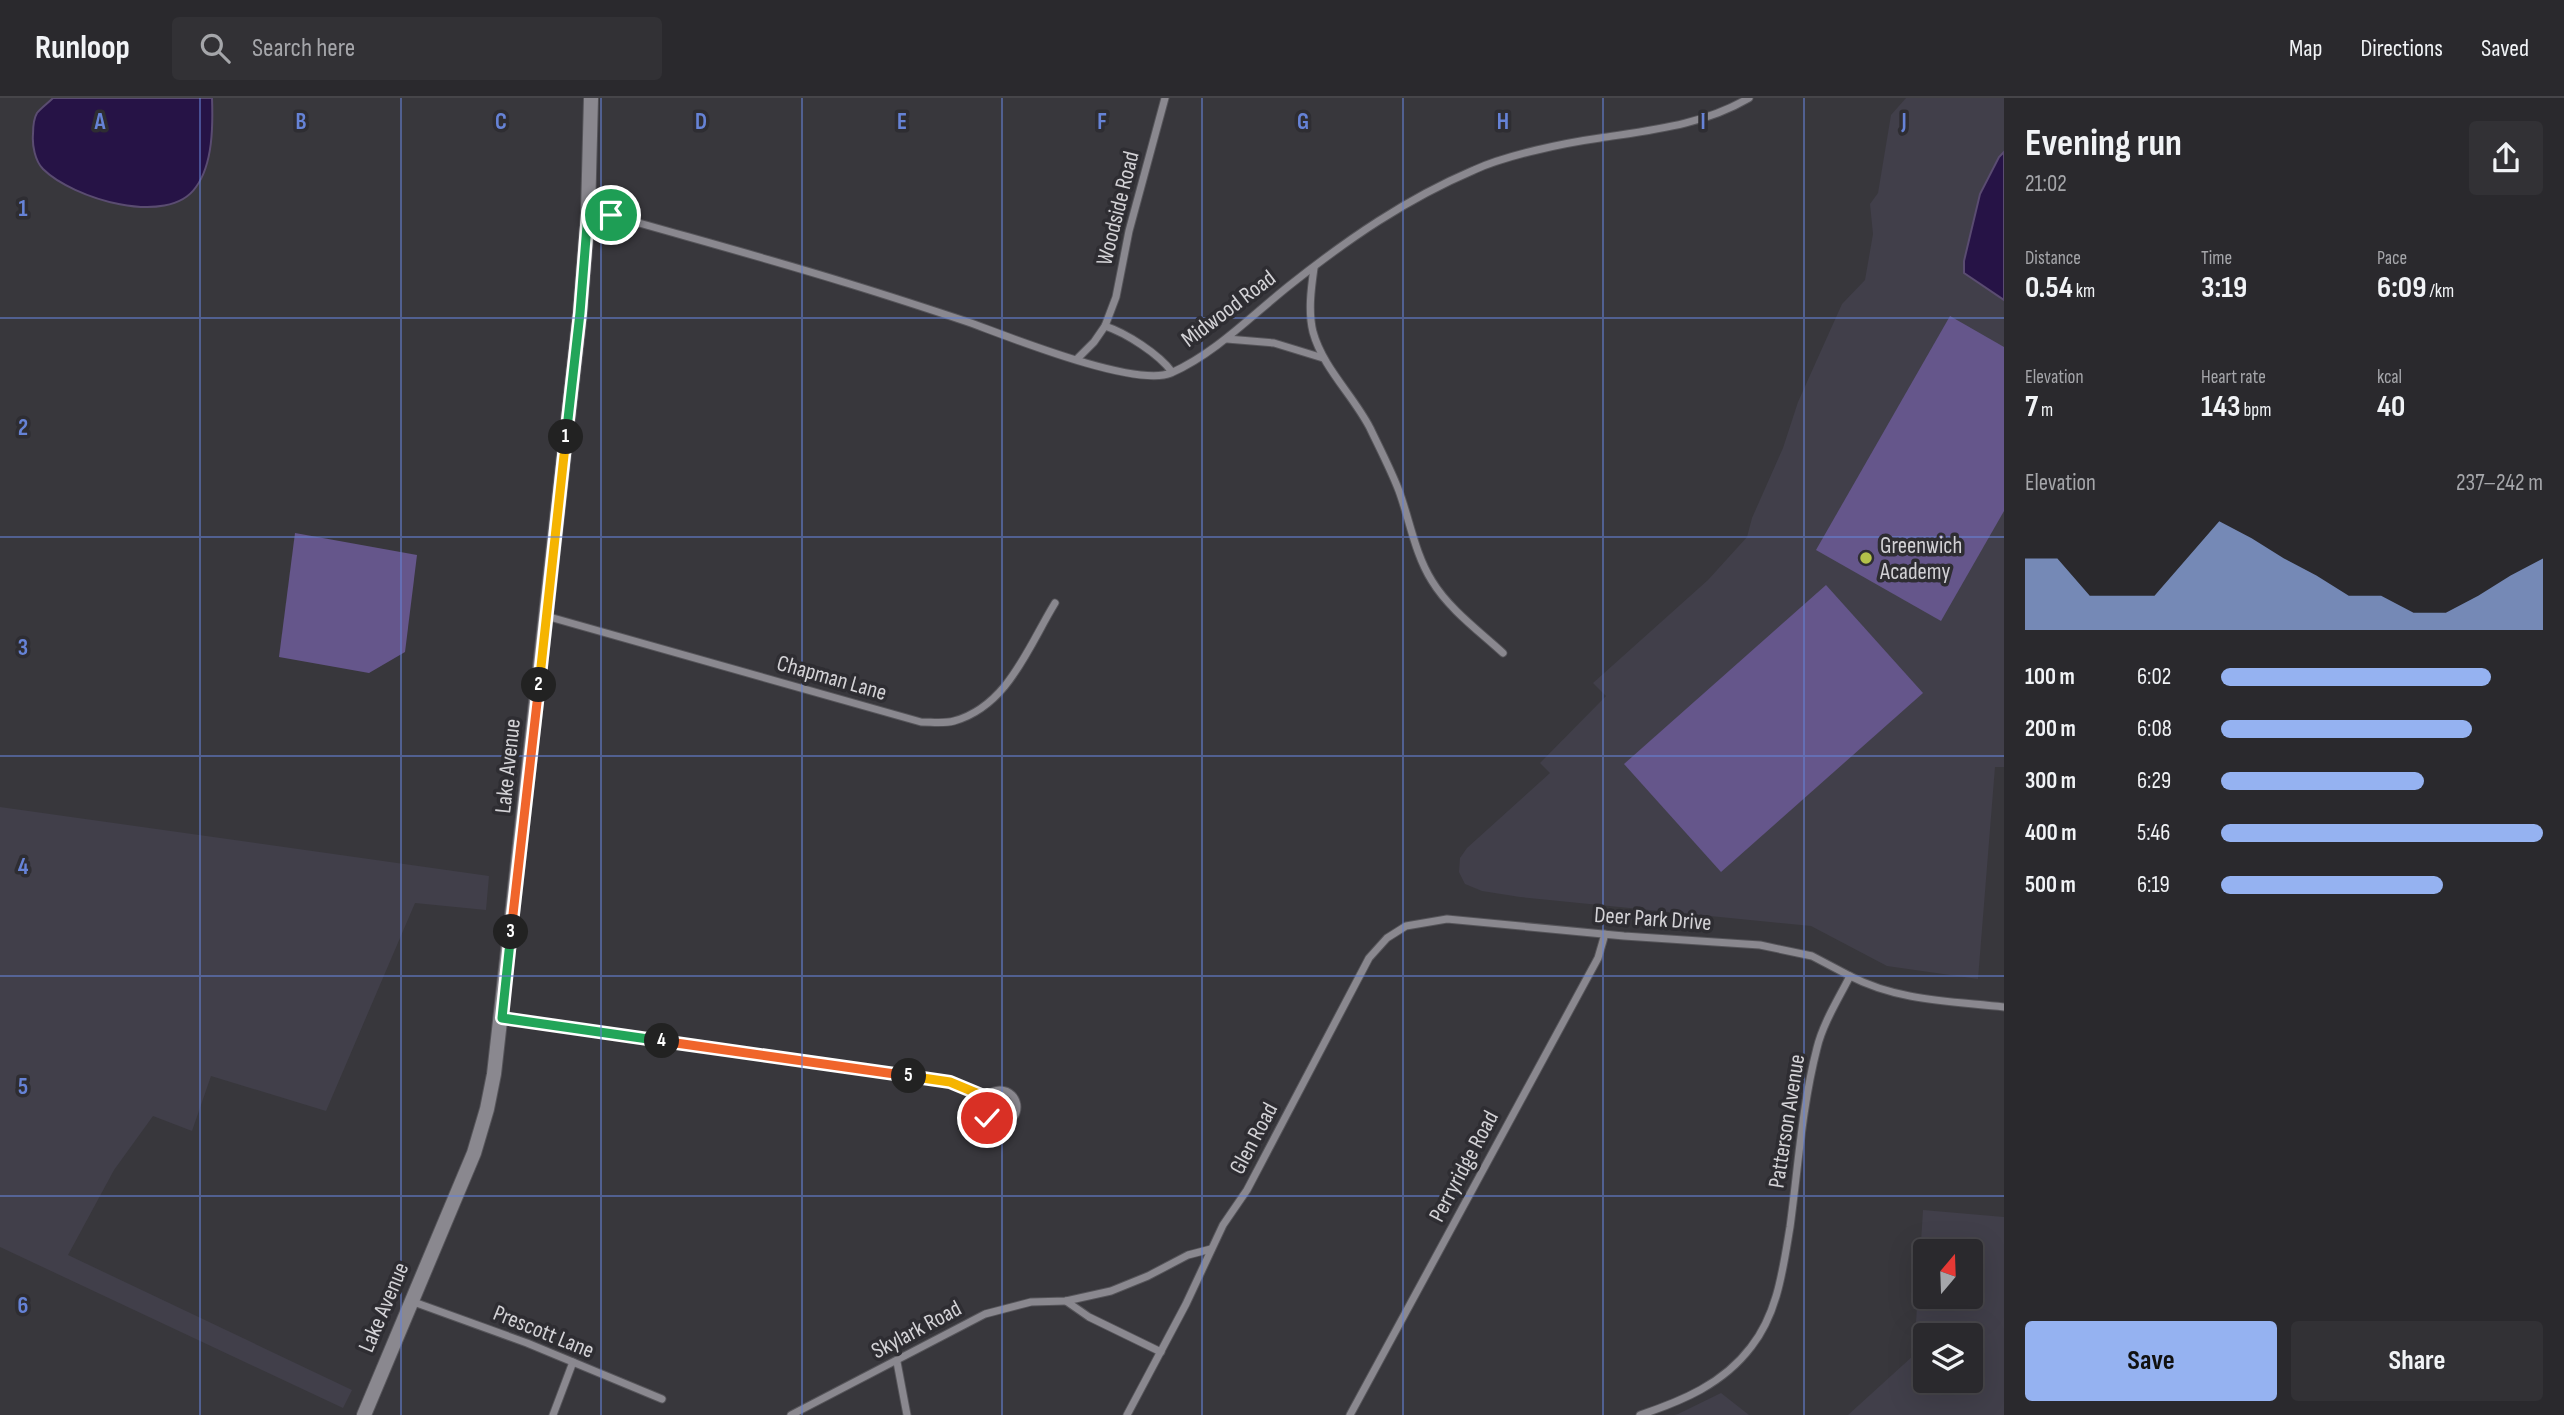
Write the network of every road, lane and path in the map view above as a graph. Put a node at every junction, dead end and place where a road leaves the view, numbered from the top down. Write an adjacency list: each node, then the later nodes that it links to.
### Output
1 (591, 98): 4 (main road, Lake Avenue)
2 (1165, 98): 6 (street, Woodside Road)
3 (1749, 98): 5 (street, Midwood Road)
4 (588, 213): 9 (street, Midwood Road); 12 (main road, Lake Avenue)
5 (1314, 268): 7 (street, Midwood Road); 8 (street)
6 (1105, 326): 9 (street, Woodside Road); 10 (street)
7 (1226, 339): 8 (street); 10 (street, Midwood Road)
8 (1323, 358): 13 (street)
9 (1077, 359): 10 (street, Midwood Road)
10 (1172, 372)
11 (1055, 603): 12 (street, Chapman Lane)
12 (546, 616): 18 (main road, Lake Avenue)
13 (1503, 653)
14 (1447, 919): 15 (street, Deer Park Drive); 20 (street, Glen Road)
15 (1605, 934): 16 (street, Deer Park Drive); 32 (street, Perryridge Road)
16 (1850, 976): 17 (street); 33 (street, Patterson Avenue)
17 (2004, 1007)
18 (502, 1018): 19 (street); 21 (main road, Lake Avenue)
19 (986, 1097): 19 (street)
20 (1211, 1249): 22 (street, Skylark Road); 23 (street, Glen Road)
21 (411, 1301): 24 (street, Prescott Lane); 27 (main road, Lake Avenue)
22 (1066, 1301): 23 (street); 25 (street, Skylark Road)
23 (1161, 1352): 31 (street, Glen Road)
24 (573, 1362): 26 (street, Prescott Lane); 28 (street)
25 (897, 1362): 29 (street, Skylark Road); 30 (street)
26 (662, 1399)
27 (364, 1415)
28 (554, 1415)
29 (792, 1415)
30 (907, 1415)
31 (1127, 1415)
32 (1350, 1415)
33 (1640, 1415)

